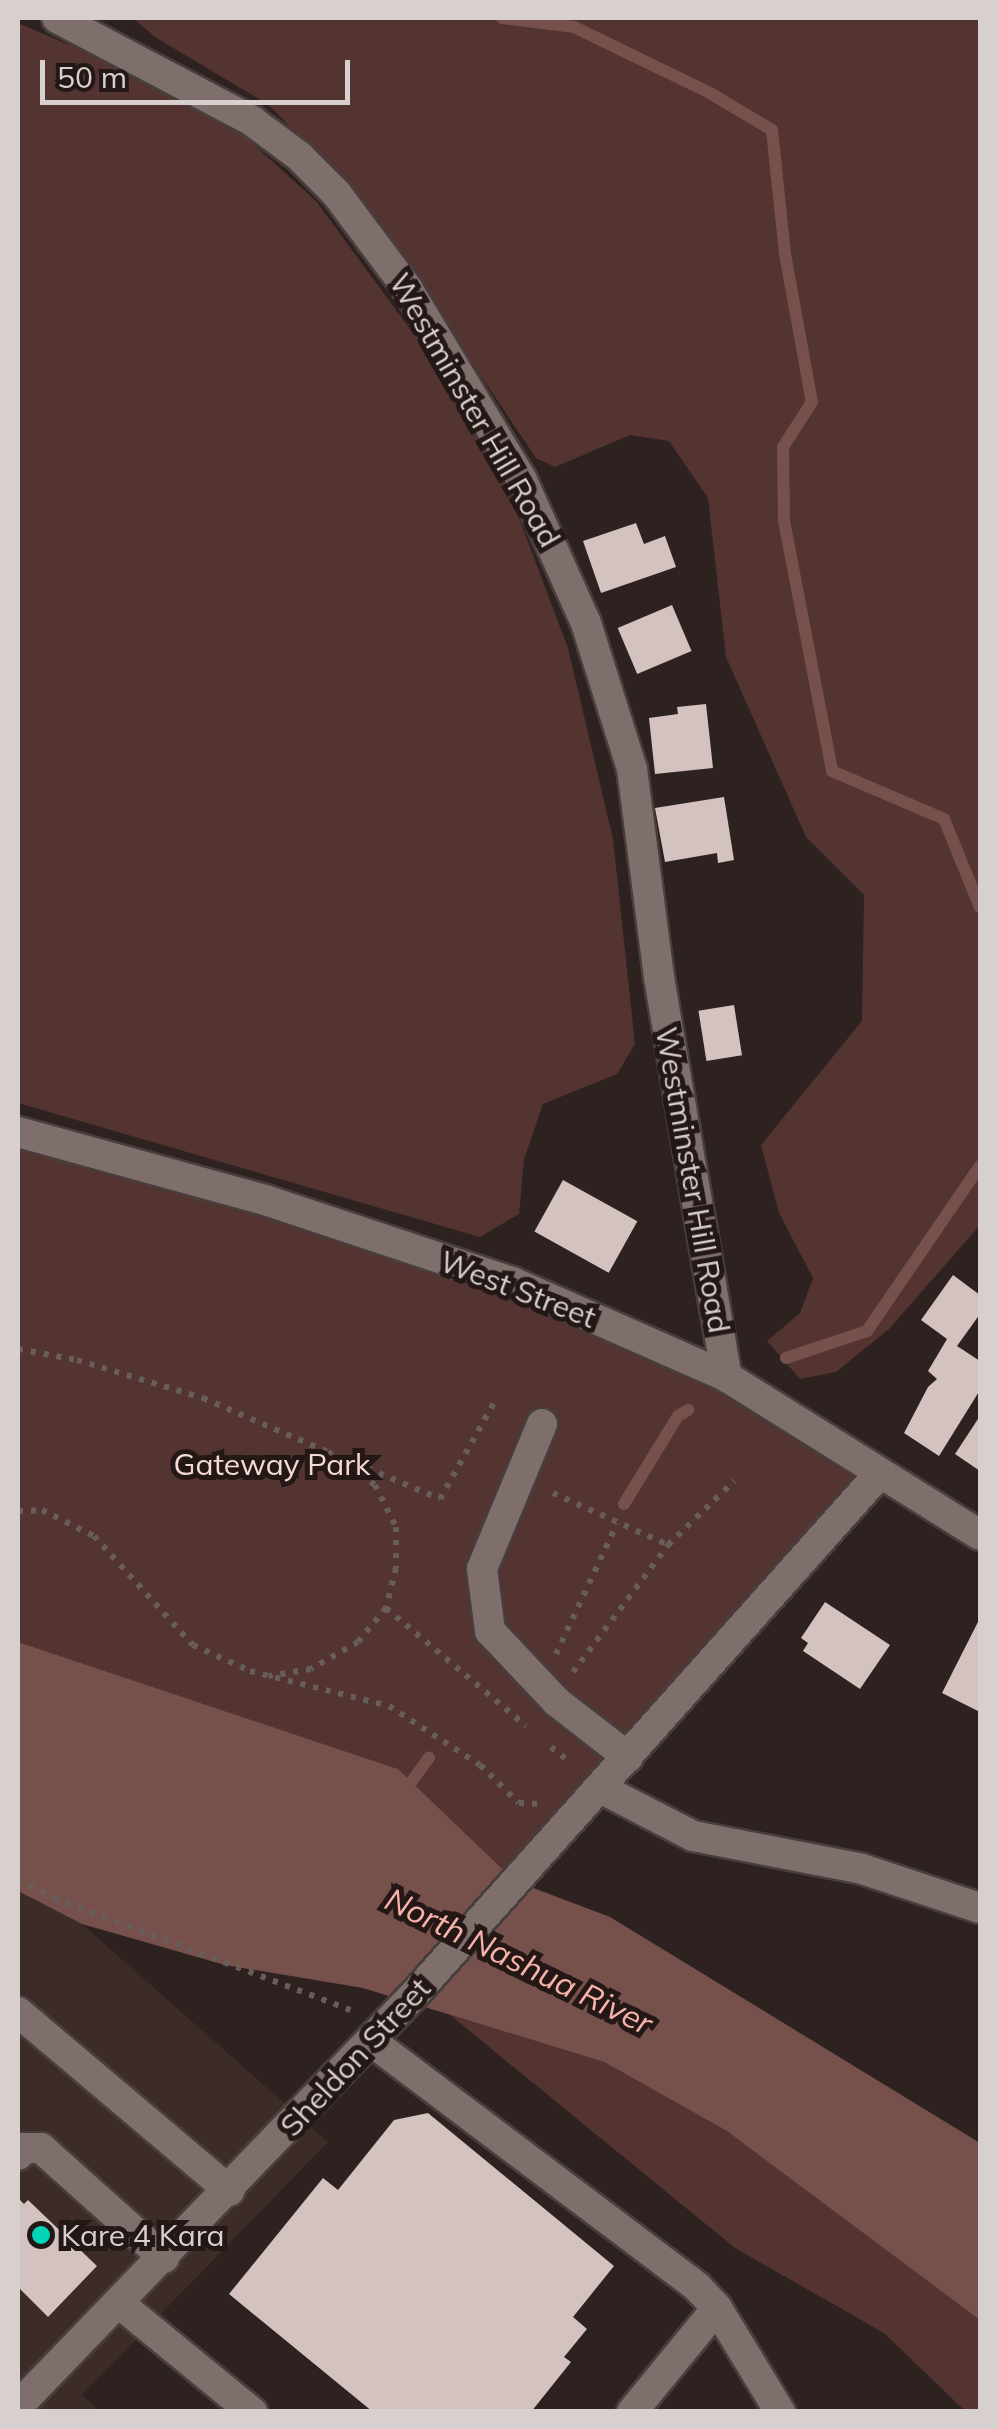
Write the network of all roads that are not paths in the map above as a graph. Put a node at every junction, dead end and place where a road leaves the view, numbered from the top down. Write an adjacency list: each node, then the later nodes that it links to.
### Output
1 (57, 18): 3 (street, Westminster Hill Road)
2 (18, 1132): 3 (street, West Street)
3 (727, 1377): 5 (street, West Street)
4 (542, 1424): 7 (street)
5 (879, 1474): 6 (street, West Street); 7 (street, Sheldon Street)
6 (980, 1535)
7 (628, 1757): 8 (street, Sheldon Street)
8 (600, 1788): 9 (street); 11 (street, Sheldon Street)
9 (980, 1908)
10 (18, 2012): 13 (street)
11 (378, 2033): 13 (street, Sheldon Street); 16 (street)
12 (18, 2154): 14 (street)
13 (230, 2191): 14 (street, Sheldon Street)
14 (164, 2258): 15 (street, Sheldon Street)
15 (120, 2304): 17 (street, Sheldon Street); 18 (street)
16 (717, 2308): 19 (street); 20 (street)
17 (18, 2406)
18 (252, 2412)
19 (632, 2412)
20 (780, 2412)

